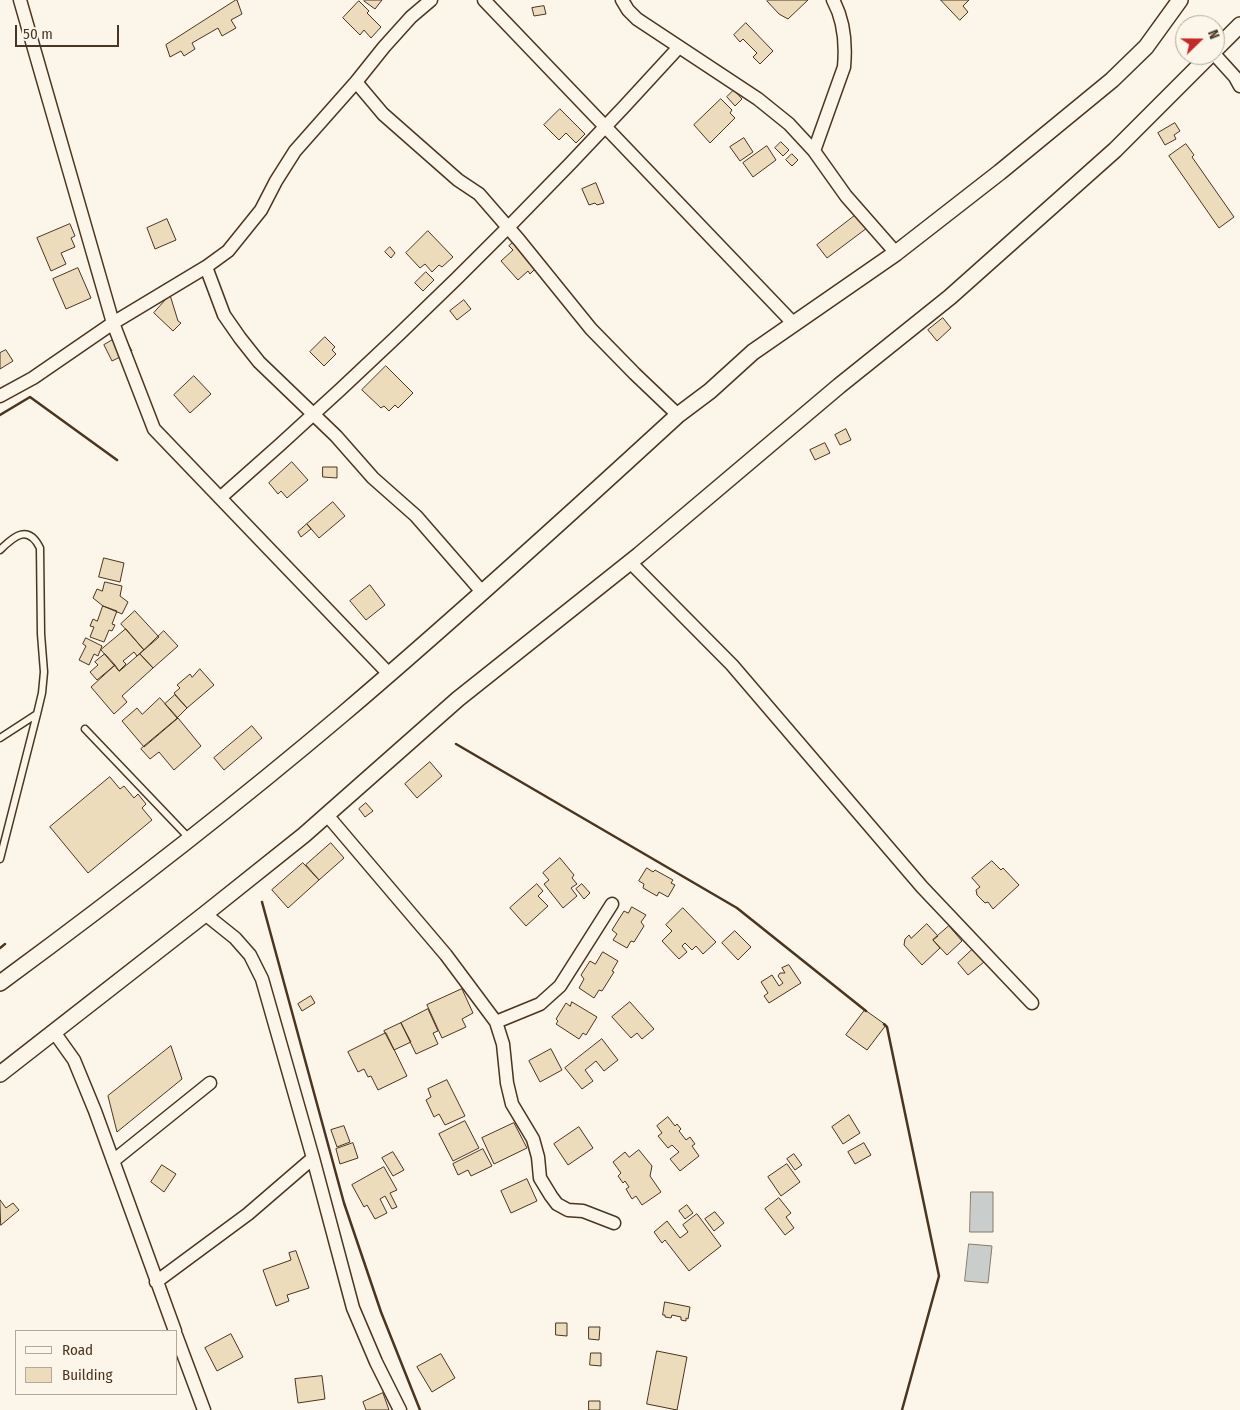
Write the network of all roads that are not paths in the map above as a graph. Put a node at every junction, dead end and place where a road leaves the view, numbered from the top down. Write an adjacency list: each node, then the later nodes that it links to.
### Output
1 (20, 0): 19 (street)
2 (432, 0): 12 (street)
3 (484, 0): 14 (street)
4 (622, 0): 9 (street)
5 (834, 0): 15 (street)
6 (1180, 0): 17 (street)
7 (1240, 25): 8 (street)
8 (1225, 40)
9 (679, 47): 14 (street); 15 (street)
10 (1200, 65): 26 (street)
11 (1224, 65): 13 (street)
12 (356, 82): 16 (street); 18 (street)
13 (1240, 86)
14 (606, 127): 16 (street); 20 (street)
15 (814, 151): 17 (street)
16 (508, 227): 22 (street); 23 (street)
17 (896, 253): 20 (street)
18 (206, 267): 19 (street); 23 (street)
19 (114, 323): 21 (street); 24 (street)
20 (794, 324): 22 (street)
21 (0, 396)
22 (678, 415): 27 (street)
23 (314, 416): 24 (street); 27 (street)
24 (220, 498): 28 (street)
25 (0, 550): 29 (lane)
26 (630, 562): 32 (street); 38 (street)
27 (483, 593): 28 (street)
28 (389, 674): 33 (street)
29 (37, 714): 31 (lane); 34 (lane)
30 (85, 729): 33 (lane)
31 (0, 738)
32 (327, 815): 36 (street); 39 (street)
33 (190, 838): 37 (street)
34 (0, 858)
35 (612, 904): 39 (street)
36 (205, 914): 40 (street); 43 (street)
37 (0, 983)
38 (1032, 1003)
39 (496, 1022): 45 (street)
40 (54, 1032): 41 (street); 44 (street)
41 (0, 1074)
42 (210, 1083): 44 (street)
43 (313, 1158): 46 (street); 50 (street)
44 (113, 1162): 46 (street)
45 (614, 1223)
46 (156, 1282): 47 (street)
47 (175, 1330)
48 (178, 1340): 49 (street)
49 (204, 1410)
50 (400, 1410)

